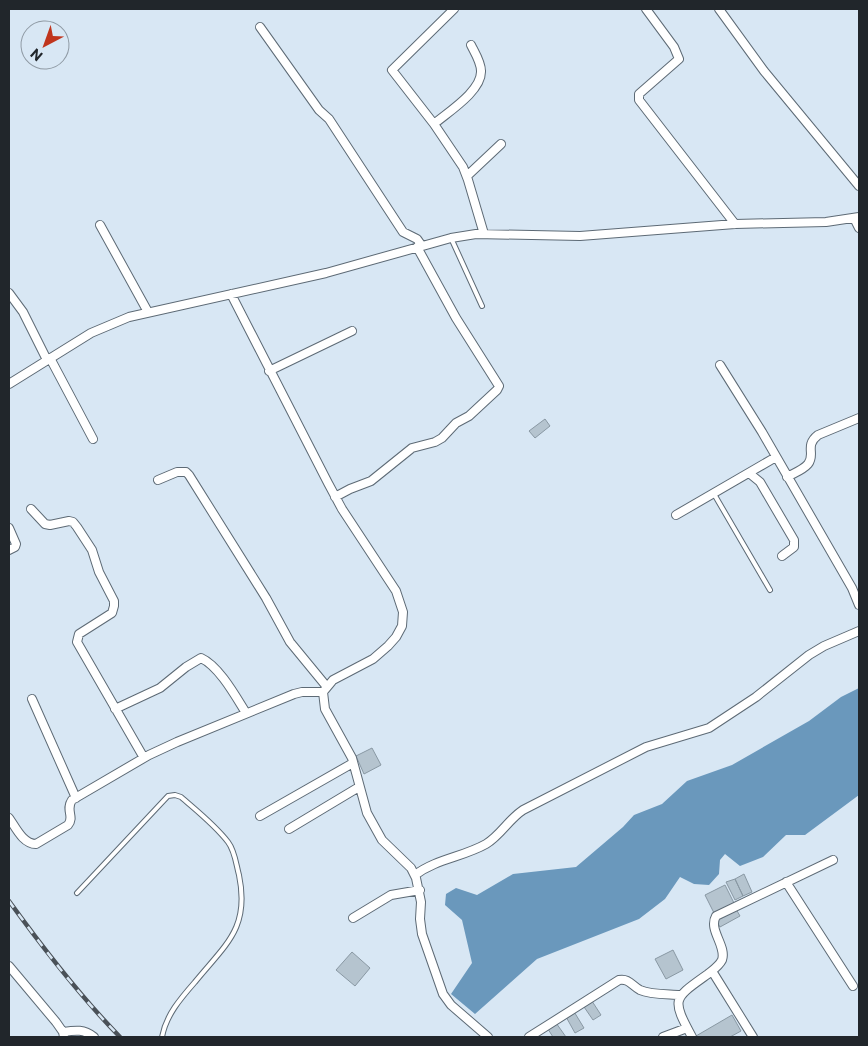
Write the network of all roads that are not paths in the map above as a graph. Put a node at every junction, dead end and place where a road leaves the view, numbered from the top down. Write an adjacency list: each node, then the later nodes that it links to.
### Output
1 (454, 9): 6 (street)
2 (646, 9): 11 (street)
3 (719, 9): 9 (street)
4 (260, 27): 16 (street)
5 (471, 45): 6 (street)
6 (434, 124): 8 (street)
7 (501, 144): 8 (street)
8 (467, 176): 14 (street)
9 (859, 186)
10 (857, 218): 11 (street); 13 (street)
11 (735, 224): 14 (street)
12 (100, 225): 20 (street)
13 (859, 228)
14 (484, 234): 15 (street)
15 (451, 238): 16 (street); 19 (lane)
16 (420, 246): 18 (street); 33 (street)
17 (9, 293): 22 (street)
18 (231, 294): 20 (street); 24 (street)
19 (482, 306)
20 (148, 312): 22 (street)
21 (352, 331): 24 (street)
22 (49, 359): 25 (street); 27 (street)
23 (720, 365): 28 (street)
24 (269, 370): 33 (street)
25 (9, 384)
26 (859, 418): 30 (street)
27 (93, 439)
28 (776, 457): 29 (street); 30 (street)
29 (749, 473): 32 (street); 38 (street)
30 (787, 476): 40 (street)
31 (158, 480): 42 (street)
32 (714, 494): 35 (street); 39 (lane)
33 (335, 497): 42 (street)
34 (31, 509): 44 (street)
35 (676, 516)
36 (9, 528): 37 (street)
37 (9, 550)
38 (782, 556)
39 (770, 590)
40 (859, 604)
41 (859, 631): 54 (street)
42 (325, 689): 45 (street); 47 (street)
43 (32, 699): 49 (street)
44 (115, 709): 45 (street); 46 (street)
45 (246, 713): 46 (street)
46 (144, 758): 49 (street)
47 (353, 763): 48 (street); 50 (street)
48 (359, 787): 52 (street); 54 (street)
49 (76, 798): 51 (street)
50 (260, 816)
51 (9, 818)
52 (289, 829)
53 (833, 860): 55 (street)
54 (414, 875): 56 (street)
55 (786, 882): 60 (street); 61 (street)
56 (420, 890): 58 (street); 67 (street)
57 (76, 893): 66 (lane)
58 (353, 918)
59 (9, 966): 64 (street)
60 (712, 971): 62 (street); 71 (street)
61 (853, 986)
62 (680, 996): 63 (street); 68 (street)
63 (687, 1028): 69 (street); 70 (street)
64 (64, 1034): 65 (street)
65 (94, 1037)
66 (162, 1037)
67 (488, 1037)
68 (529, 1037)
69 (663, 1037)
70 (692, 1037)
71 (754, 1037)

